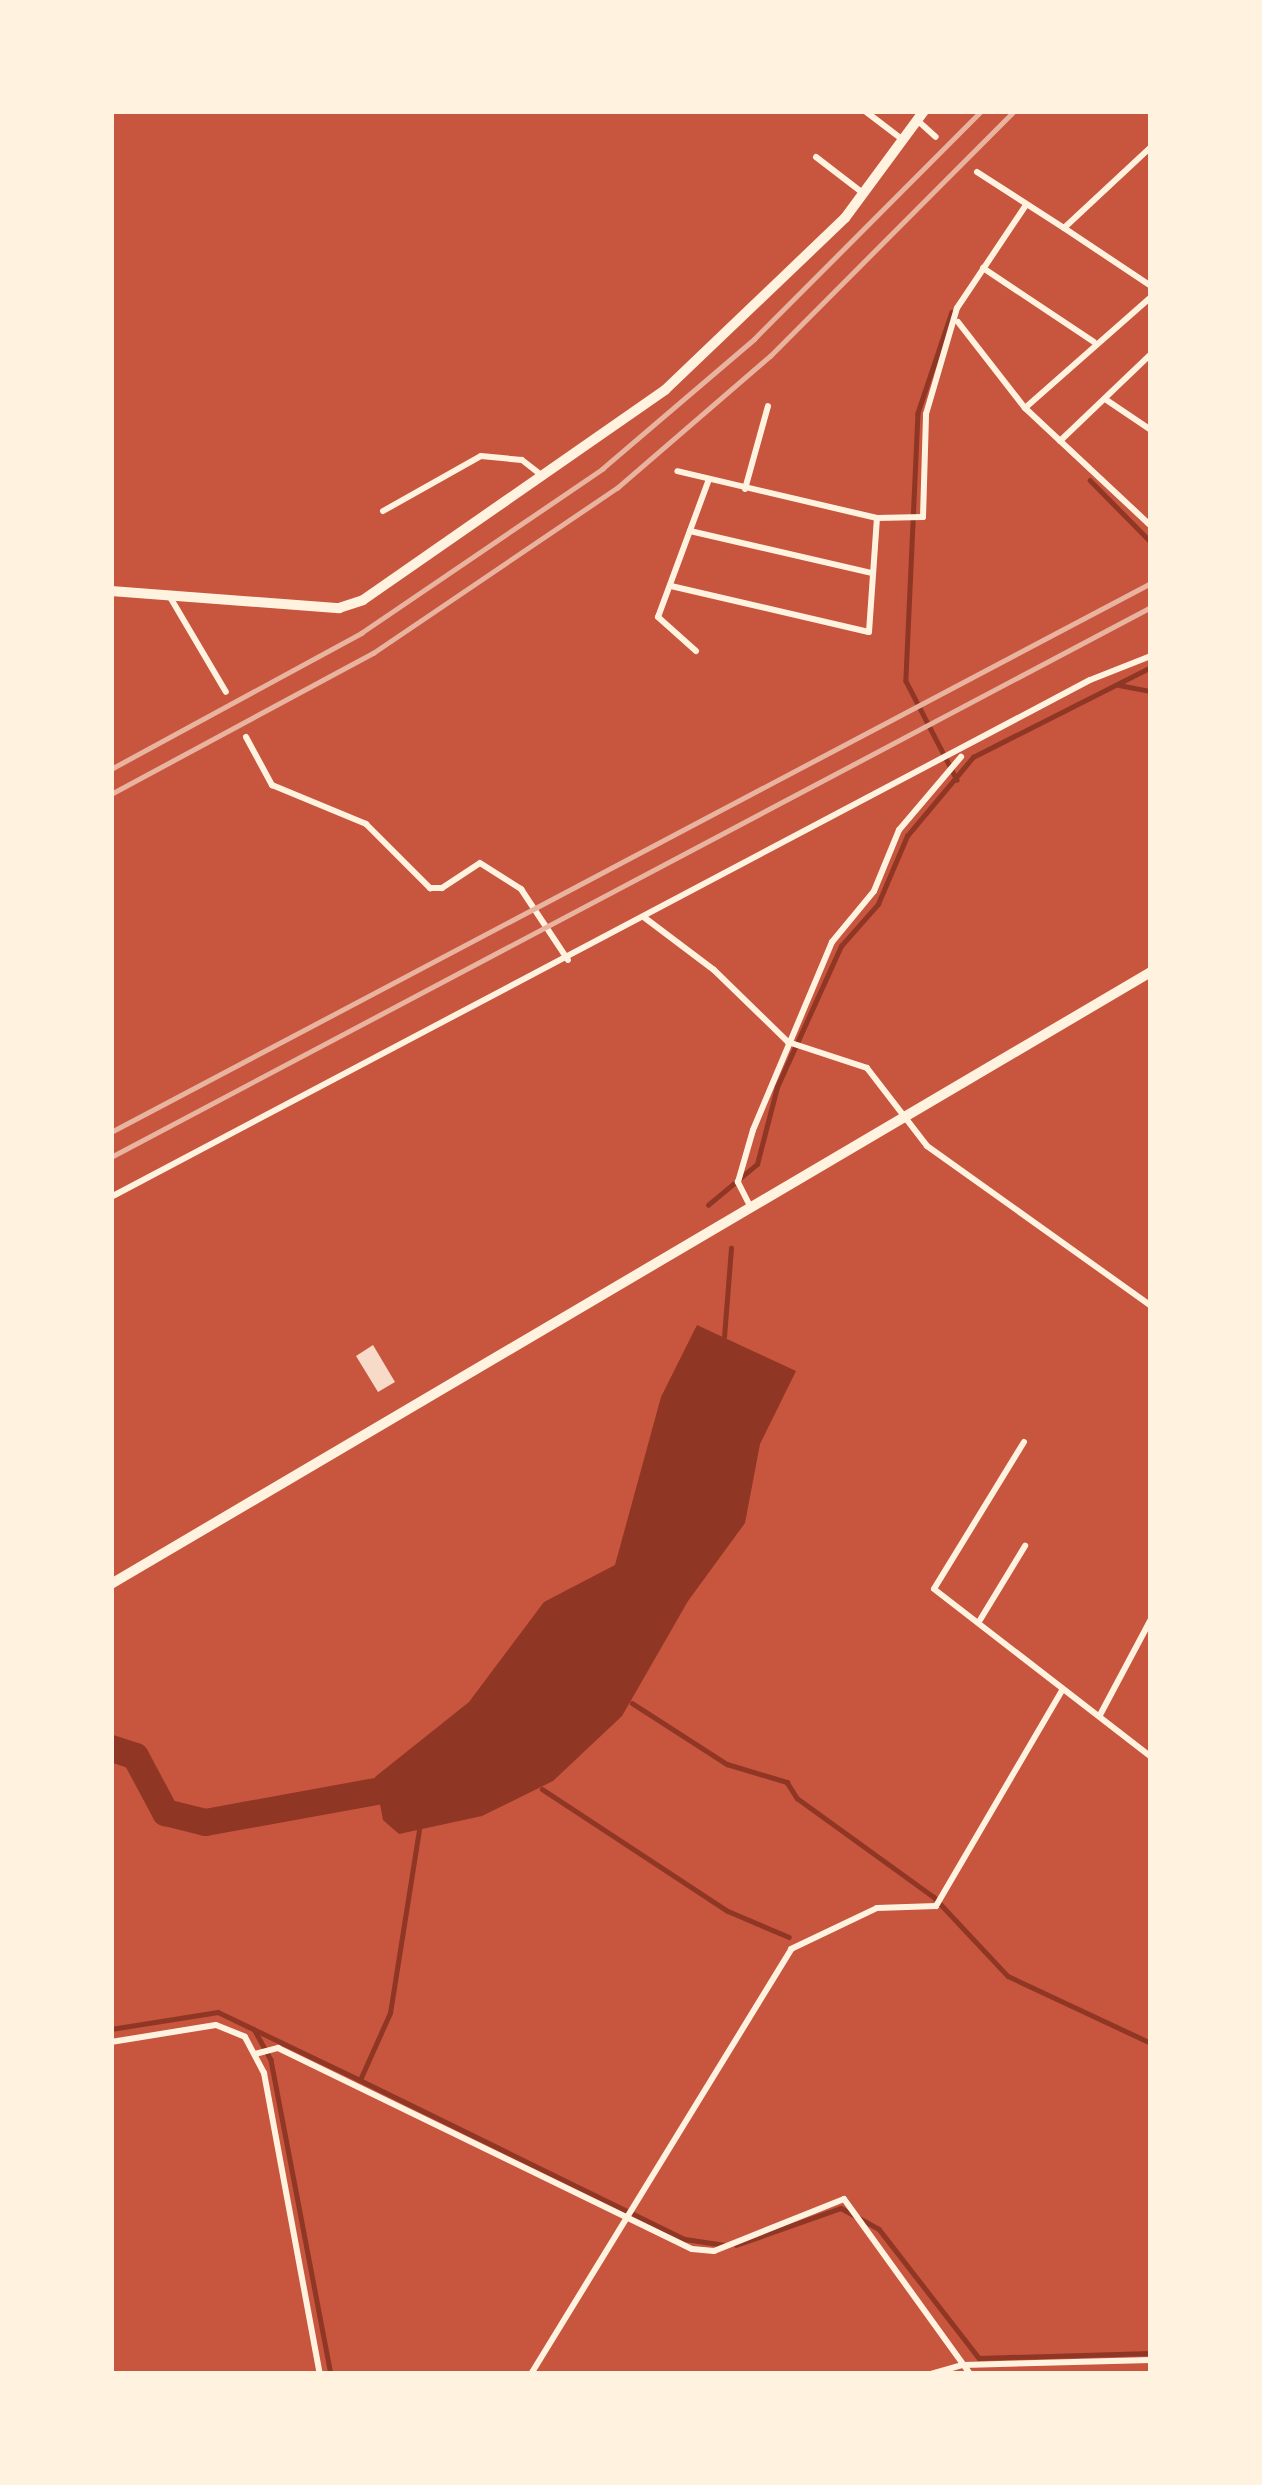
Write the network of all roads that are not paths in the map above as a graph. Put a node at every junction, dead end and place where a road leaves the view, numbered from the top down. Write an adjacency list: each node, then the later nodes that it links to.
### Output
1 (865, 111): 4 (street)
2 (921, 116): 3 (street); 4 (main road)
3 (936, 136)
4 (903, 140): 8 (main road)
5 (1151, 147): 10 (street)
6 (816, 157): 8 (street)
7 (977, 172): 9 (street)
8 (864, 194): 23 (main road)
9 (1026, 205): 10 (street); 11 (street)
10 (1064, 229): 12 (street)
11 (982, 268): 14 (street); 15 (street)
12 (1151, 286)
13 (1151, 297): 15 (street)
14 (958, 322): 19 (street); 27 (street)
15 (1094, 342): 19 (street)
16 (1151, 354): 17 (street)
17 (1105, 399): 20 (street); 21 (street)
18 (768, 406): 25 (street)
19 (1025, 408): 21 (street)
20 (1151, 430)
21 (1060, 441): 28 (street)
22 (677, 471): 24 (street)
23 (545, 478): 26 (street); 33 (main road)
24 (710, 479): 25 (street); 29 (street)
25 (745, 488): 27 (street)
26 (383, 511)
27 (877, 518): 30 (street)
28 (1151, 526)
29 (690, 531): 30 (street); 31 (street)
30 (872, 572): 31 (street)
31 (671, 586): 34 (street)
32 (111, 591): 33 (main road)
33 (170, 597): 36 (street)
34 (696, 651)
35 (1151, 656): 38 (street)
36 (226, 692)
37 (246, 737): 40 (street)
38 (963, 753): 39 (street); 42 (street)
39 (646, 918): 40 (street); 42 (street)
40 (568, 960): 44 (street)
41 (1151, 971): 43 (main road)
42 (788, 1042): 43 (street); 45 (street)
43 (899, 1116): 45 (main road); 46 (street)
44 (111, 1197)
45 (749, 1204): 49 (main road)
46 (1151, 1306)
47 (1024, 1442): 51 (street)
48 (1025, 1546): 51 (street)
49 (111, 1584)
50 (1151, 1618): 53 (street)
51 (979, 1621): 52 (street)
52 (1062, 1690): 53 (street); 57 (street)
53 (1100, 1715): 54 (street)
54 (1151, 1757)
55 (111, 2042): 56 (street)
56 (255, 2054): 57 (street); 60 (street)
57 (633, 2213): 59 (street); 61 (street)
58 (1151, 2360): 59 (street)
59 (963, 2365): 62 (street); 63 (street)
60 (320, 2374)
61 (531, 2374)
62 (931, 2374)
63 (970, 2374)

